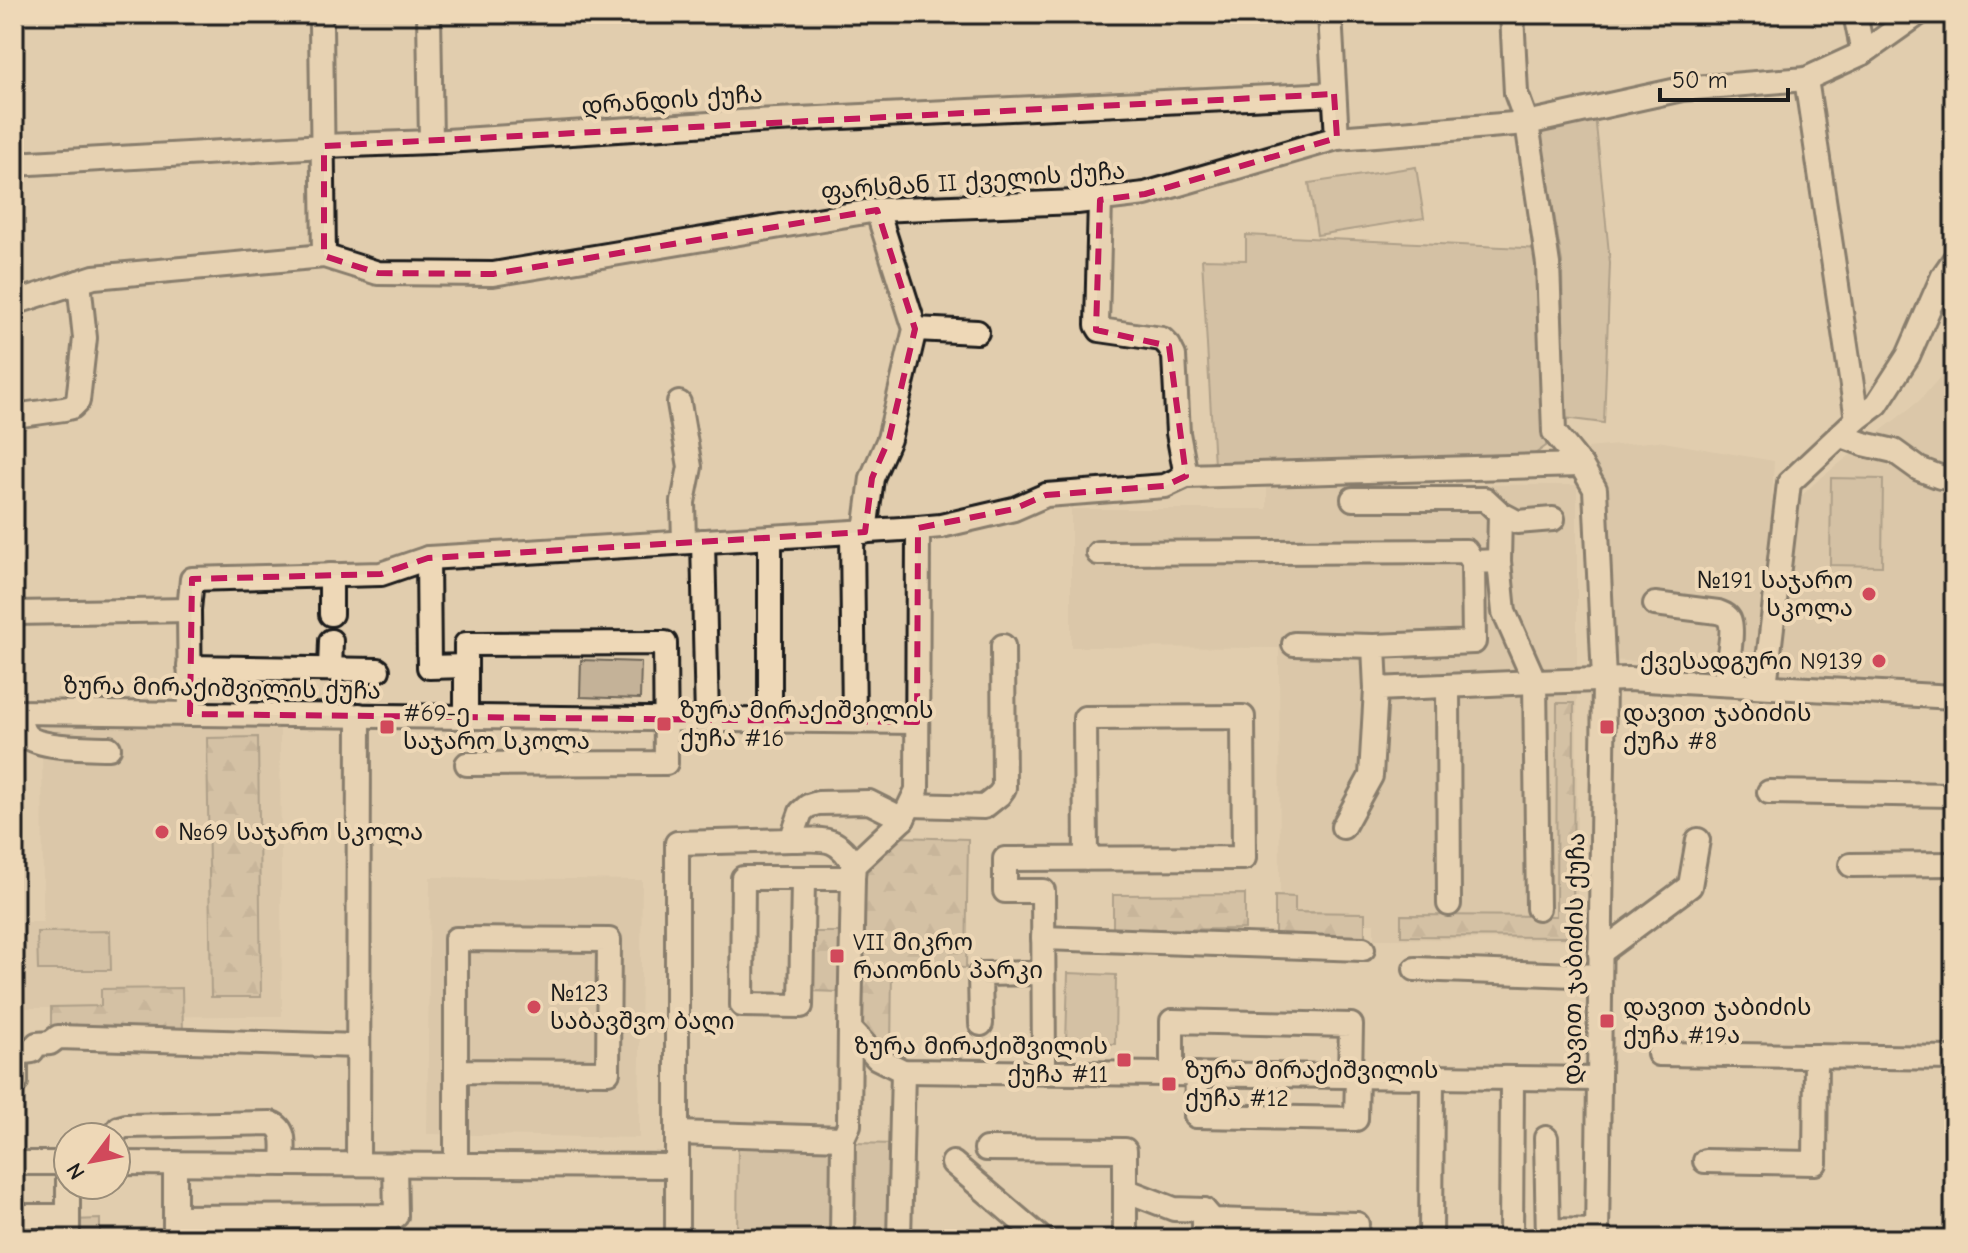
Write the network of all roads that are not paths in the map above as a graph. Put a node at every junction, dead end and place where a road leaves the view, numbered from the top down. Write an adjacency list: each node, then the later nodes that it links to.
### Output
1 (429, 14): 12 (street)
2 (1330, 14): 9 (street)
3 (1512, 14): 10 (street, დავით ჯაბიძის ქუჩა)
4 (1855, 14): 7 (street)
5 (1918, 14): 7 (street, ფარსმან II ქველის ქუჩა)
6 (321, 26): 13 (street)
7 (1863, 53): 8 (street, ფარსმან II ქველის ქუჩა)
8 (1806, 79): 10 (street, ფარსმან II ქველის ქუჩა); 25 (street)
9 (1334, 94): 11 (street); 12 (street, დრანდის ქუჩა)
10 (1527, 123): 11 (street, ფარსმან II ქველის ქუჩა); 27 (street, დავით ჯაბიძის ქუჩა)
11 (1337, 138): 15 (street, ფარსმან II ქველის ქუჩა)
12 (431, 142): 13 (street, დრანდის ქუჩა)
13 (324, 146): 14 (street, დრანდის ქუჩა); 17 (street)
14 (14, 164)
15 (1100, 200): 16 (street, ფარსმან II ქველის ქუჩა); 28 (street)
16 (877, 210): 17 (street, ფარსმან II ქველის ქუჩა); 21 (street)
17 (324, 256): 19 (street, ფარსმან II ქველის ქუჩა)
18 (1954, 260): 25 (street)
19 (79, 282): 20 (street, ფარსმან II ქველის ქუჩა); 24 (street)
20 (14, 303)
21 (915, 329): 22 (street); 34 (street)
22 (977, 332)
23 (679, 403): 36 (street)
24 (14, 416)
25 (1857, 419): 26 (street)
26 (1839, 435): 29 (street); 58 (street)
27 (1581, 465): 28 (street); 54 (street, დავით ჯაბიძის ქუჩა)
28 (1186, 476): 33 (street)
29 (1954, 478)
30 (1353, 499): 31 (street)
31 (1500, 513): 32 (street); 39 (street)
32 (1553, 519)
33 (918, 528): 34 (street); 69 (street)
34 (858, 532): 35 (street); 68 (street)
35 (770, 538): 36 (street); 67 (street)
36 (693, 542): 38 (street); 66 (street)
37 (1098, 553): 40 (street)
38 (428, 558): 41 (street); 50 (street)
39 (1499, 561): 40 (street); 55 (street)
40 (1473, 562): 49 (street)
41 (331, 575): 43 (street); 45 (street)
42 (1655, 604): 56 (street)
43 (189, 610): 44 (street); 51 (street)
44 (14, 613)
45 (331, 614)
46 (331, 641): 52 (street)
47 (1294, 644): 49 (street)
48 (1003, 646): 74 (street)
49 (1374, 646): 59 (street)
50 (466, 666): 64 (street); 65 (street)
51 (189, 667): 52 (street); 62 (street)
52 (330, 669): 53 (street)
53 (378, 670)
54 (1604, 679): 55 (street); 56 (street); 87 (street, დავით ჯაბიძის ქუჩა)
55 (1535, 682): 57 (street); 84 (street)
56 (1724, 684): 58 (street)
57 (1448, 686): 59 (street); 83 (street)
58 (1765, 686): 60 (street)
59 (1376, 689): 75 (street)
60 (1954, 697)
61 (16, 712): 62 (street, ზურა მირაქიშვილის ქუჩა); 70 (street)
62 (190, 714): 63 (street, ზურა მირაქიშვილის ქუჩა)
63 (359, 715): 64 (street, ზურა მირაქიშვილის ქუჩა); 93 (street)
64 (466, 717): 65 (street, ზურა მირაქიშვილის ქუჩა)
65 (666, 719): 66 (street, ზურა მირაქიშვილის ქუჩა); 71 (street)
66 (707, 720): 67 (street, ზურა მირაქიშვილის ქუჩა)
67 (770, 720): 68 (street, ზურა მირაქიშვილის ქუჩა)
68 (854, 721): 69 (street, ზურა მირაქიშვილის ქუჩა)
69 (917, 722): 74 (street)
70 (109, 748)
71 (467, 764)
72 (1769, 792): 73 (street)
73 (1954, 795)
74 (907, 812): 76 (street); 81 (street)
75 (1343, 827)
76 (791, 840): 81 (street); 109 (street)
77 (1698, 840): 87 (street)
78 (1086, 859): 78 (street); 85 (street)
79 (1954, 864): 80 (street)
80 (1851, 865)
81 (854, 872): 82 (street); 92 (street)
82 (803, 879): 82 (street)
83 (1449, 904)
84 (1538, 908)
85 (1043, 938): 86 (street); 89 (street)
86 (1363, 949)
87 (1600, 953): 90 (street, დავით ჯაბიძის ქუჩა)
88 (1415, 969): 90 (street)
89 (1043, 973): 91 (street); 100 (street)
90 (1600, 976): 106 (street, დავით ჯაბიძის ქუჩა)
91 (981, 1024)
92 (850, 1029): 99 (street); 110 (street)
93 (358, 1046): 94 (street); 120 (street)
94 (15, 1053): 107 (street)
95 (1659, 1054): 96 (street)
96 (1816, 1056): 97 (street); 113 (street)
97 (1954, 1058)
98 (456, 1071): 98 (street); 122 (street)
99 (903, 1071): 100 (street); 136 (street)
100 (1044, 1072): 101 (street)
101 (1172, 1074): 102 (street); 103 (street)
102 (1197, 1074): 103 (street); 103 (street)
103 (1354, 1076): 104 (street)
104 (1432, 1077): 105 (street); 140 (street)
105 (1512, 1079): 106 (street); 141 (street)
106 (1599, 1079): 132 (street, დავით ჯაბიძის ქუჩა)
107 (14, 1082)
108 (132, 1126): 119 (street)
109 (677, 1133): 110 (street); 123 (street)
110 (843, 1138): 135 (street)
111 (1546, 1138): 131 (street)
112 (986, 1149): 124 (street)
113 (1705, 1161)
114 (14, 1163): 115 (street)
115 (52, 1163)
116 (132, 1163): 117 (street)
117 (175, 1163): 119 (street); 130 (street)
118 (953, 1163): 137 (street)
119 (283, 1164): 120 (street)
120 (358, 1164): 121 (street)
121 (395, 1164): 122 (street); 130 (street)
122 (456, 1165): 123 (street)
123 (677, 1166): 134 (street)
124 (1125, 1190): 126 (street); 138 (street)
125 (68, 1201): 128 (street)
126 (1204, 1210): 129 (street); 139 (street)
127 (14, 1216): 128 (street)
128 (68, 1216): 133 (street)
129 (1357, 1224)
130 (175, 1228)
131 (1548, 1234): 132 (street)
132 (1597, 1235)
133 (68, 1239)
134 (677, 1239)
135 (842, 1239)
136 (899, 1239)
137 (1042, 1239)
138 (1125, 1239)
139 (1204, 1239)
140 (1431, 1239)
141 (1511, 1239)

